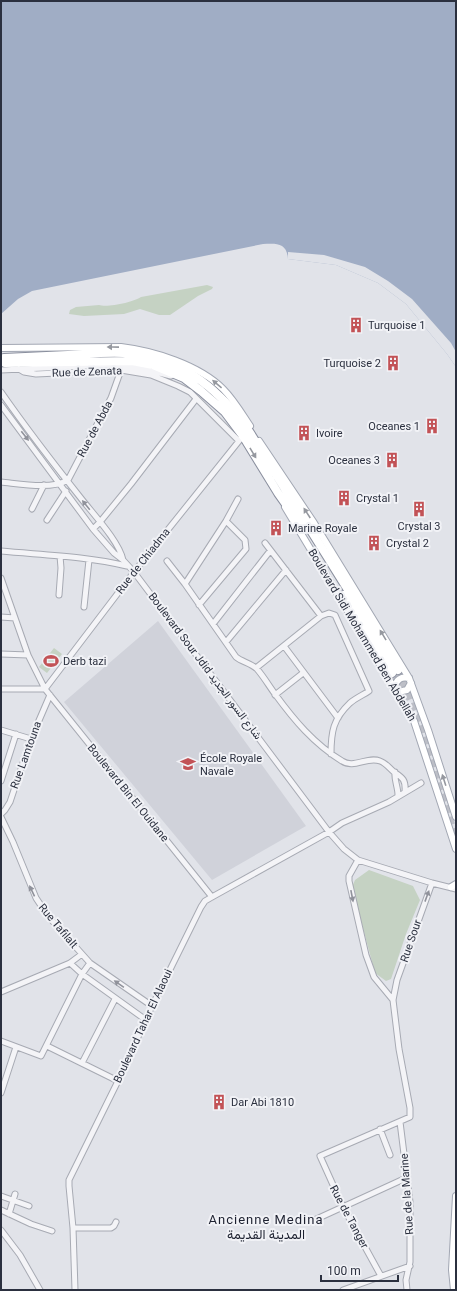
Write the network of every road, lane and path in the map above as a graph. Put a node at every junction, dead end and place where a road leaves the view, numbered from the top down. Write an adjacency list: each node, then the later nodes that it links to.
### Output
1 (1, 348): 3 (main road, Boulevard Sidi Mohammed Ben Abdellah, one-way to 1)
2 (167, 362): 3 (highway); 4 (highway, Boulevard Sidi Mohammed Ben Abdellah); 18 (highway, Boulevard Sidi Mohammed Ben Abdellah)
3 (178, 362): 52 (main road, Boulevard Sidi Mohammed Ben Abdellah, one-way to 3)
4 (3, 364): 5 (street); 7 (highway, Boulevard Sidi Mohammed Ben Abdellah)
5 (19, 369): 6 (street, Rue de Zenata); 7 (street)
6 (121, 370): 9 (street, Rue de Zenata); 13 (street, Rue de Abda)
7 (201, 391): 12 (highway, Boulevard Sidi Mohammed Ben Abdellah)
8 (1, 392): 10 (street, Boulevard Sour Jdid شارع السور الجديد)
9 (196, 399): 12 (street, Rue de Zenata); 23 (street)
10 (11, 406): 11 (street); 13 (street, Boulevard Sour Jdid شارع السور الجديد)
11 (2, 409): 15 (street, Boulevard Sour Jdid شارع السور الجديد, one-way to 15)
12 (241, 438): 18 (highway, Boulevard Sidi Mohammed Ben Abdellah, one-way to 18); 34 (street, Rue de Chiadma)
13 (68, 480): 15 (street); 23 (street, Boulevard Sour Jdid شارع السور الجديد, one-way to 13)
14 (1, 482): 16 (street)
15 (61, 484): 16 (street); 17 (street, Boulevard Sour Jdid شارع السور الجديد)
16 (44, 485): 20 (street)
17 (66, 491): 21 (street); 24 (street, Boulevard Sour Jdid شارع السور الجديد)
18 (282, 491): 50 (highway); 55 (main road, Boulevard Sidi Mohammed Ben Abdellah)
19 (238, 499): 22 (street)
20 (32, 510)
21 (47, 520)
22 (226, 521): 36 (street); 39 (street)
23 (100, 522): 24 (street); 30 (street, Boulevard Sour Jdid شارع السور الجديد)
24 (93, 528): 30 (street, Boulevard Sour Jdid شارع السور الجديد)
25 (265, 543): 27 (street)
26 (1, 551): 28 (street)
27 (270, 551): 33 (street); 44 (street)
28 (60, 556): 29 (street); 38 (street)
29 (89, 560): 32 (street); 40 (street)
30 (123, 560): 32 (street, Boulevard Sour Jdid شارع السور الجديد)
31 (167, 561): 36 (street)
32 (128, 566): 34 (street, Boulevard Sour Jdid شارع السور الجديد)
33 (286, 570): 41 (street); 45 (street)
34 (134, 572): 54 (street, Rue de Chiadma); 71 (street, Boulevard Sour Jdid شارع السور الجديد)
35 (1, 578): 37 (street, Boulevard Bin El Ouidane)
36 (185, 584): 39 (street)
37 (2, 588): 43 (street, Boulevard Bin El Ouidane)
38 (59, 595)
39 (199, 605): 44 (street)
40 (84, 607)
41 (321, 616): 46 (street); 58 (street)
42 (1, 617): 43 (street)
43 (15, 618): 48 (street, Boulevard Bin El Ouidane)
44 (213, 624): 45 (street)
45 (226, 642): 49 (street)
46 (284, 646): 49 (street); 51 (street)
47 (1, 654): 48 (street)
48 (28, 655): 54 (street, Boulevard Bin El Ouidane)
49 (256, 668): 57 (street)
50 (395, 672)
51 (303, 673): 57 (street); 58 (street)
52 (410, 680): 55 (main road); 55 (main road); 69 (main road, Boulevard Sidi Mohammed Ben Abdellah, one-way to 52)
53 (1, 689): 54 (street)
54 (45, 689): 56 (street, Boulevard Bin El Ouidane)
55 (397, 690): 72 (main road, Boulevard Sidi Mohammed Ben Abdellah)
56 (50, 695): 61 (street, Rue Lamtouna); 76 (street, Boulevard Bin El Ouidane)
57 (275, 695): 62 (street)
58 (338, 718): 62 (street)
59 (1, 730): 60 (street)
60 (16, 734): 61 (street); 64 (street)
61 (31, 739): 68 (street, Rue Lamtouna)
62 (331, 754): 63 (street)
63 (395, 772): 66 (street); 67 (street)
64 (1, 781)
65 (421, 783): 66 (street, Boulevard Tahar El Alaoui)
66 (404, 792): 67 (street, Boulevard Tahar El Alaoui)
67 (398, 795): 71 (street, Boulevard Tahar El Alaoui)
68 (1, 814)
69 (456, 817)
70 (1, 818): 77 (street, Rue Tafilalt, one-way to 70)
71 (329, 832): 73 (street, Boulevard Sour Jdid شارع السور الجديد); 76 (street, Boulevard Tahar El Alaoui)
72 (456, 849)
73 (358, 860): 74 (street, Boulevard Sour Jdid شارع السور الجديد); 83 (street, one-way to 83)
74 (432, 882): 75 (street, Boulevard Sour Jdid شارع السور الجديد); 83 (street, Rue Sour, one-way to 74)
75 (454, 887)
76 (212, 897): 84 (street, Boulevard Tahar El Alaoui)
77 (82, 954): 78 (street); 79 (street, Rue Tafilalt)
78 (70, 962): 80 (street); 81 (street)
79 (90, 962): 80 (street); 84 (street, Rue Tafilalt, one-way to 79)
80 (82, 974): 82 (street); 87 (street)
81 (1, 992)
82 (115, 999): 85 (street); 89 (street)
83 (393, 1000): 92 (street)
84 (152, 1006): 85 (street, Boulevard Tahar El Alaoui)
85 (146, 1020): 90 (street, Boulevard Tahar El Alaoui)
86 (1, 1041): 88 (street)
87 (47, 1046): 88 (street); 89 (street)
88 (16, 1047): 91 (street)
89 (82, 1063): 90 (street)
90 (118, 1081): 106 (street, Boulevard Tahar El Alaoui)
91 (1, 1093)
92 (400, 1122): 93 (street); 95 (street, Rue de la Marine)
93 (380, 1129): 94 (street); 101 (street, Rue de Tanger)
94 (390, 1155)
95 (406, 1178): 101 (street); 109 (street, Rue de la Marine)
96 (15, 1194): 99 (street)
97 (1, 1196): 99 (street)
98 (456, 1196): 115 (main road)
99 (13, 1201): 100 (street); 103 (street)
100 (29, 1206)
101 (343, 1207): 105 (street); 110 (street, Rue de Tanger)
102 (1, 1210): 103 (street)
103 (9, 1214): 108 (street)
104 (116, 1222): 106 (street)
105 (310, 1222)
106 (73, 1228): 112 (street, Boulevard Tahar El Alaoui)
107 (1, 1230): 111 (street)
108 (52, 1231)
109 (410, 1266): 110 (street); 114 (street, Rue de la Marine)
110 (381, 1276): 113 (street)
111 (40, 1290)
112 (75, 1290)
113 (343, 1290)
114 (408, 1290)
115 (454, 1290)

